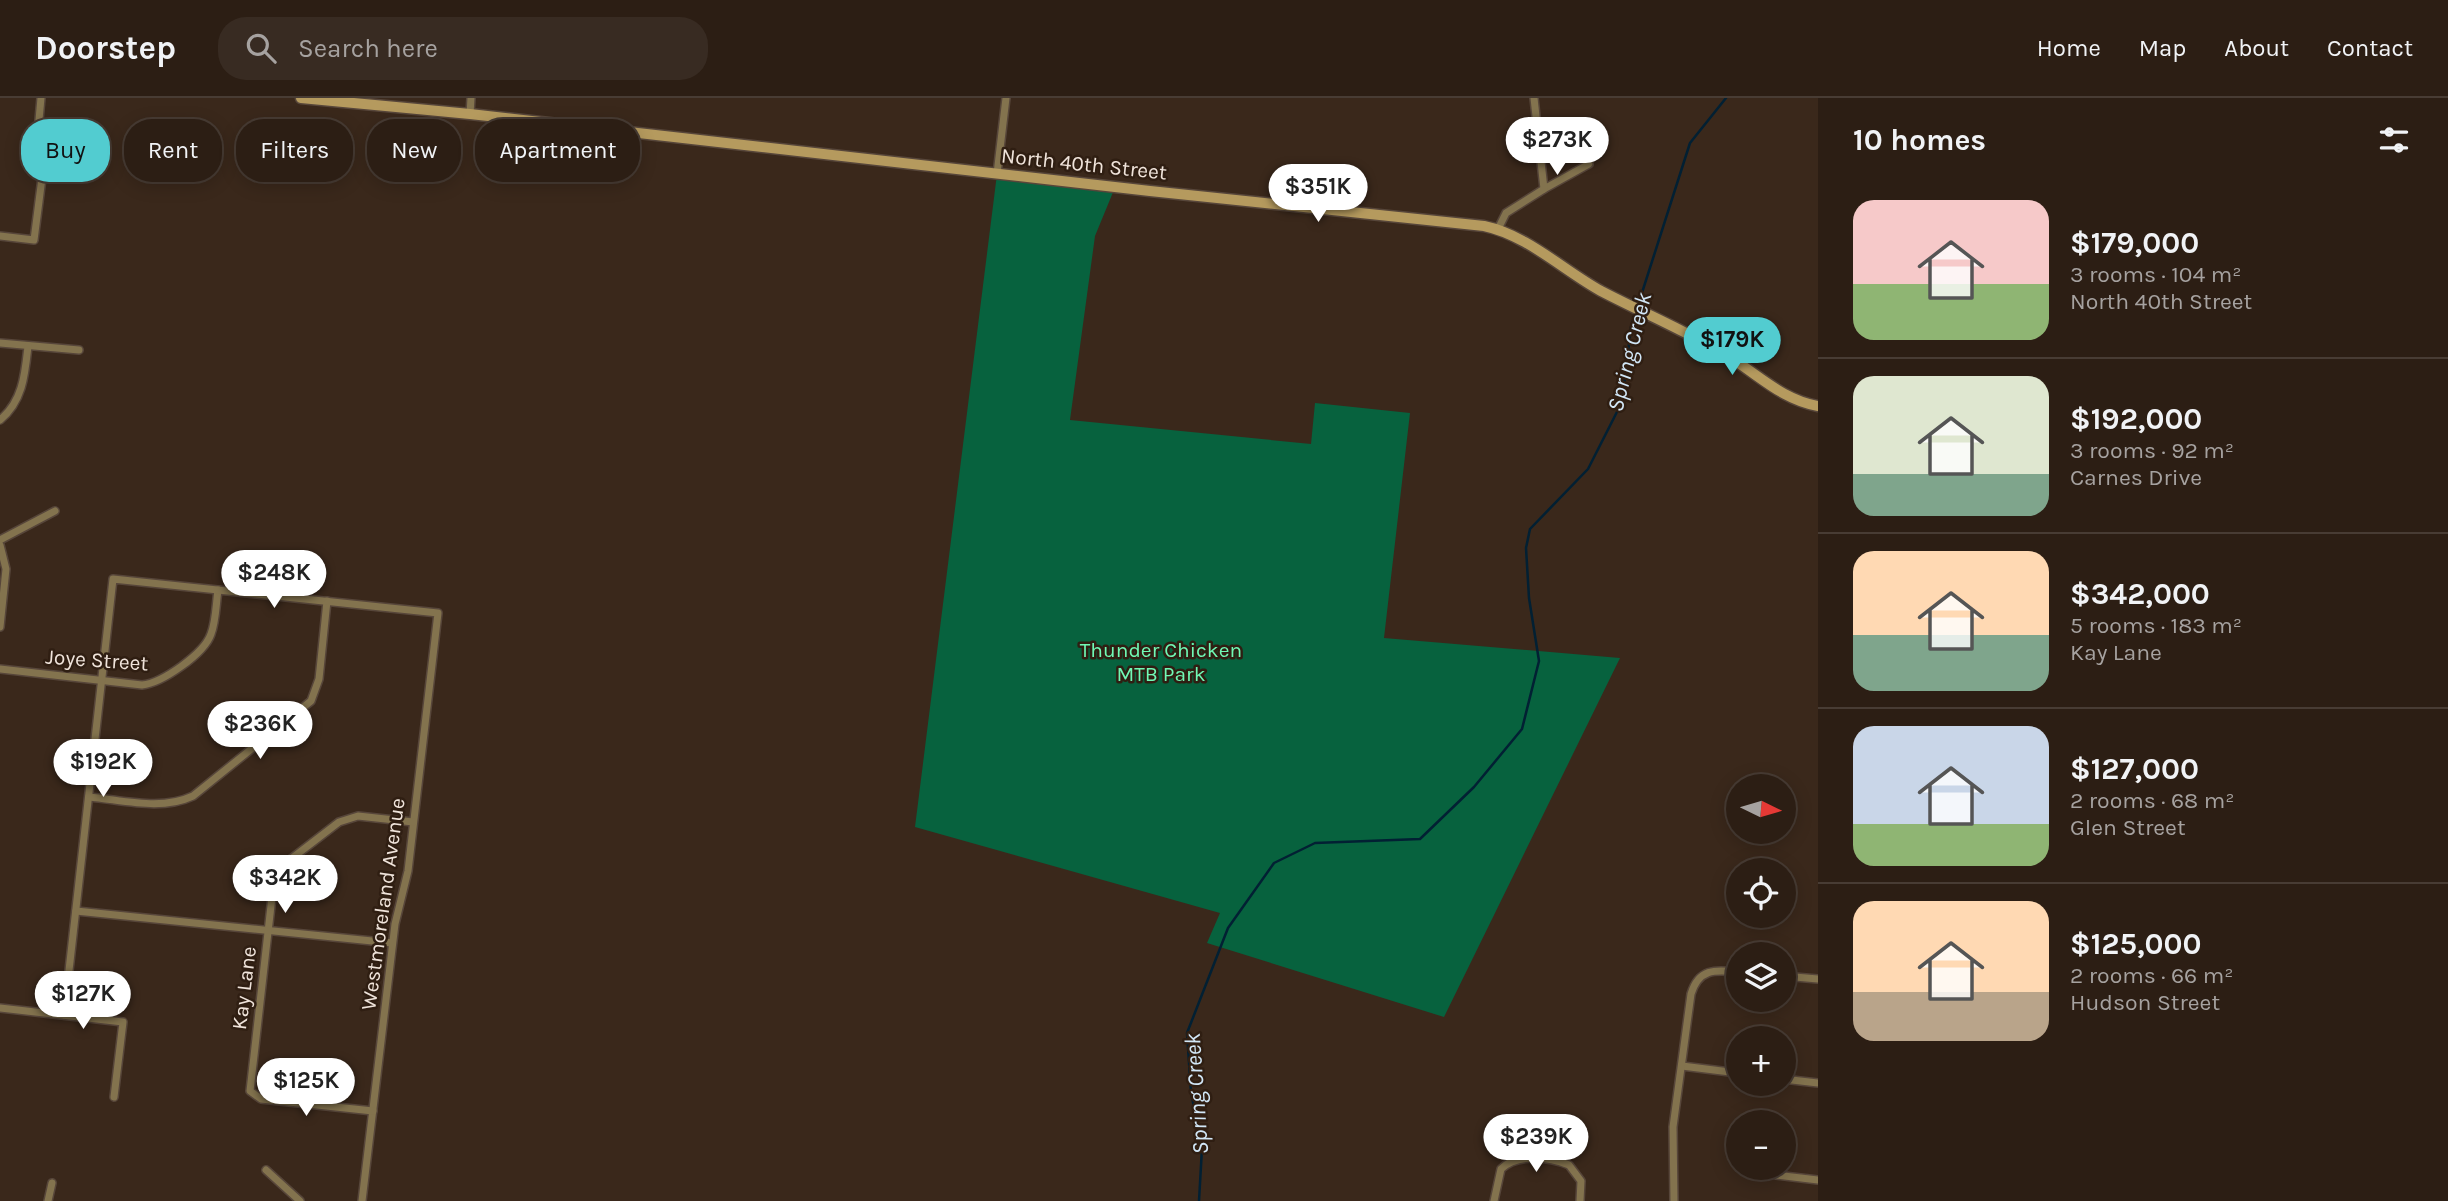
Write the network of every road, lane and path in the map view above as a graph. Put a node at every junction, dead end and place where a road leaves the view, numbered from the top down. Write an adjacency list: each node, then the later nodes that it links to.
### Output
1 (41, 98): 11 (street)
2 (301, 98): 6 (street, North 40th Street)
3 (471, 98): 6 (street)
4 (1006, 98): 8 (street)
5 (1534, 98): 7 (street)
6 (470, 114): 8 (street, North 40th Street)
7 (1539, 141): 9 (street); 9 (street)
8 (997, 174): 10 (street, North 40th Street)
9 (1544, 189): 10 (street)
10 (1499, 229): 15 (street, North 40th Street)
11 (0, 236)
12 (0, 343): 13 (street)
13 (29, 346): 14 (street); 16 (street)
14 (79, 350)
15 (1818, 406)
16 (0, 420)
17 (55, 511): 18 (street)
18 (0, 540)
19 (0, 545): 22 (street)
20 (218, 590): 21 (street); 24 (street, Joye Street); 24 (street)
21 (327, 601): 25 (street); 26 (street, Westmoreland Avenue)
22 (0, 627)
23 (0, 669): 24 (street, Joye Street)
24 (103, 680): 25 (street)
25 (89, 797): 27 (street)
26 (413, 822): 28 (street, Kay Lane); 29 (street, Westmoreland Avenue)
27 (76, 911): 28 (street); 34 (street)
28 (269, 931): 29 (street); 40 (street, Kay Lane)
29 (392, 943): 40 (street, Westmoreland Avenue)
30 (1726, 971): 35 (street)
31 (1796, 977): 32 (street)
32 (1818, 979)
33 (0, 1008): 34 (street)
34 (64, 1015): 39 (street)
35 (1682, 1066): 36 (street); 50 (street)
36 (1726, 1072)
37 (1796, 1080): 38 (street)
38 (1818, 1083)
39 (114, 1097)
40 (373, 1111): 47 (street, Westmoreland Avenue)
41 (266, 1170): 46 (street)
42 (1796, 1177): 43 (street)
43 (1818, 1180)
44 (52, 1183): 45 (street)
45 (48, 1201)
46 (300, 1201)
47 (362, 1201)
48 (1494, 1201): 49 (street)
49 (1580, 1201)
50 (1674, 1201)

